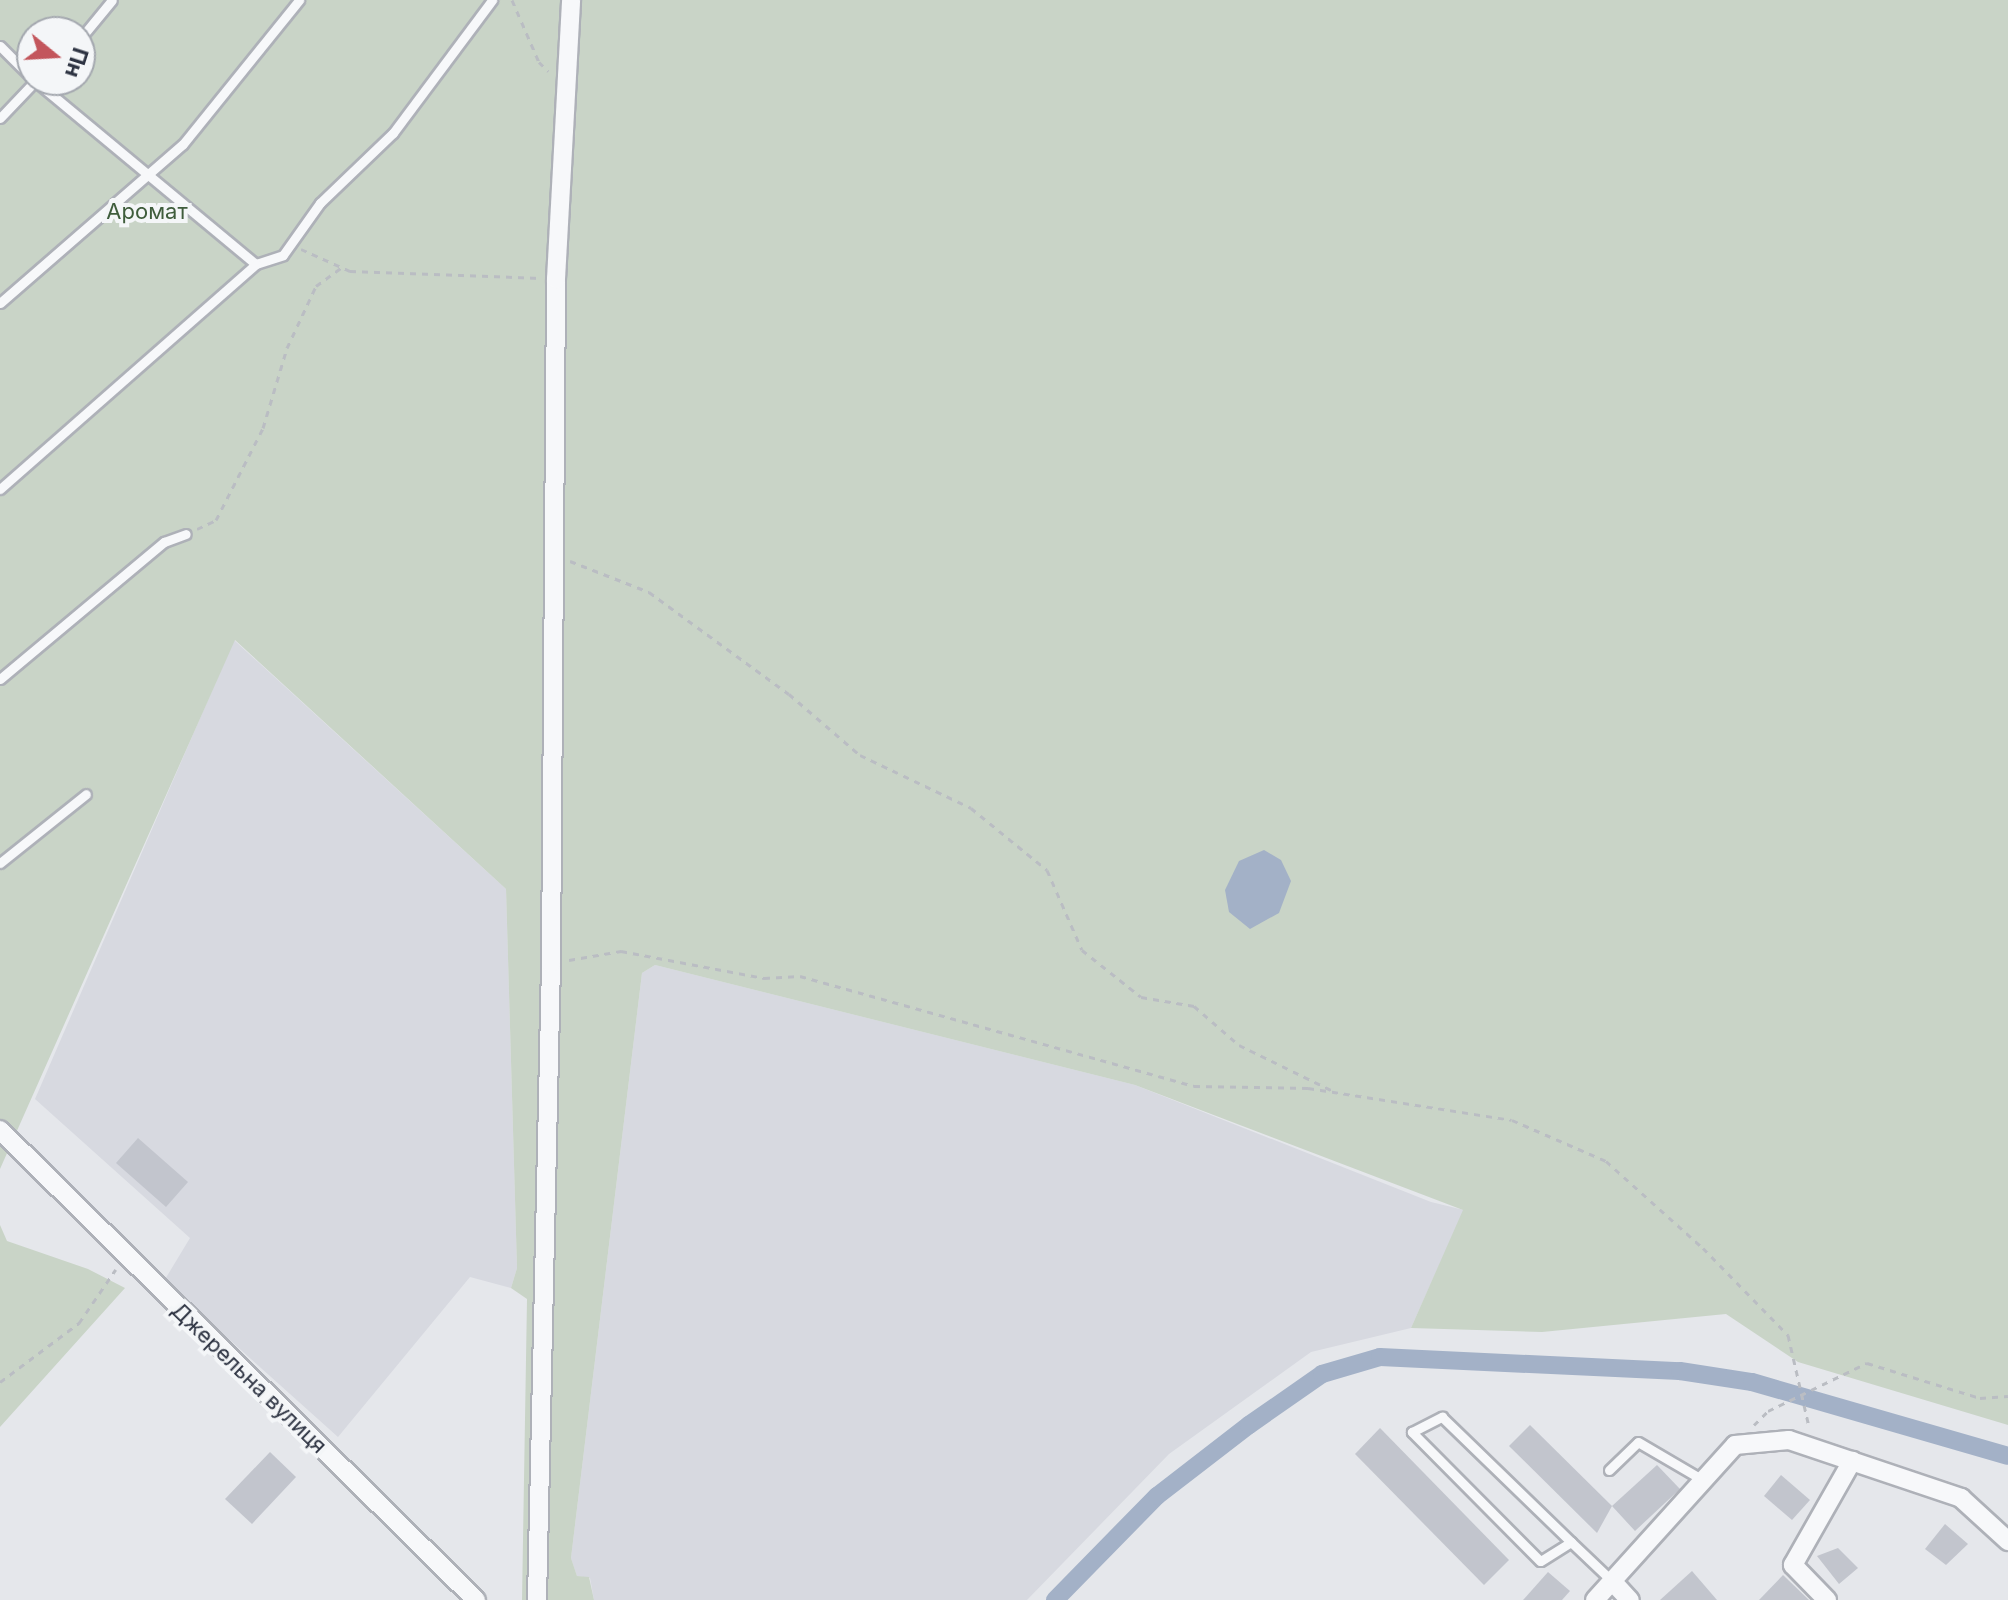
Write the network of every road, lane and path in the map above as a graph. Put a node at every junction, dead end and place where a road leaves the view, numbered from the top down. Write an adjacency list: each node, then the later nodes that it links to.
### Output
1 (112, 0): 6 (lane)
2 (299, 0): 13 (lane)
3 (492, 0): 14 (lane)
4 (512, 0): 9 (path)
5 (571, 0): 9 (street)
6 (96, 20)
7 (0, 46): 8 (lane)
8 (16, 62)
9 (564, 87): 17 (street)
10 (20, 96): 12 (lane)
11 (53, 96): 13 (lane)
12 (0, 118)
13 (148, 177): 15 (lane); 18 (lane)
14 (290, 244): 15 (lane); 16 (path)
15 (256, 264): 19 (lane)
16 (342, 267): 17 (path); 20 (path)
17 (556, 279): 21 (street)
18 (0, 303)
19 (0, 489)
20 (186, 534): 22 (lane)
21 (554, 555): 25 (street); 26 (path)
22 (0, 679)
23 (86, 794): 24 (lane)
24 (0, 863)
25 (551, 963): 26 (path); 41 (street)
26 (1336, 1093): 30 (path)
27 (0, 1130): 28 (street, Джерельна вулиця)
28 (125, 1256): 29 (path); 40 (street, Джерельна вулиця)
29 (0, 1382)
30 (1802, 1395): 31 (path); 32 (path); 33 (path)
31 (2008, 1396)
32 (1819, 1435)
33 (1735, 1445): 34 (street); 36 (street)
34 (1852, 1461): 37 (street); 44 (street)
35 (1609, 1470): 36 (lane)
36 (1703, 1480): 39 (street)
37 (2008, 1541)
38 (1571, 1542): 38 (lane); 39 (lane)
39 (1612, 1581): 42 (street); 43 (street)
40 (476, 1600)
41 (537, 1600)
42 (1595, 1600)
43 (1630, 1600)
44 (1827, 1600)

